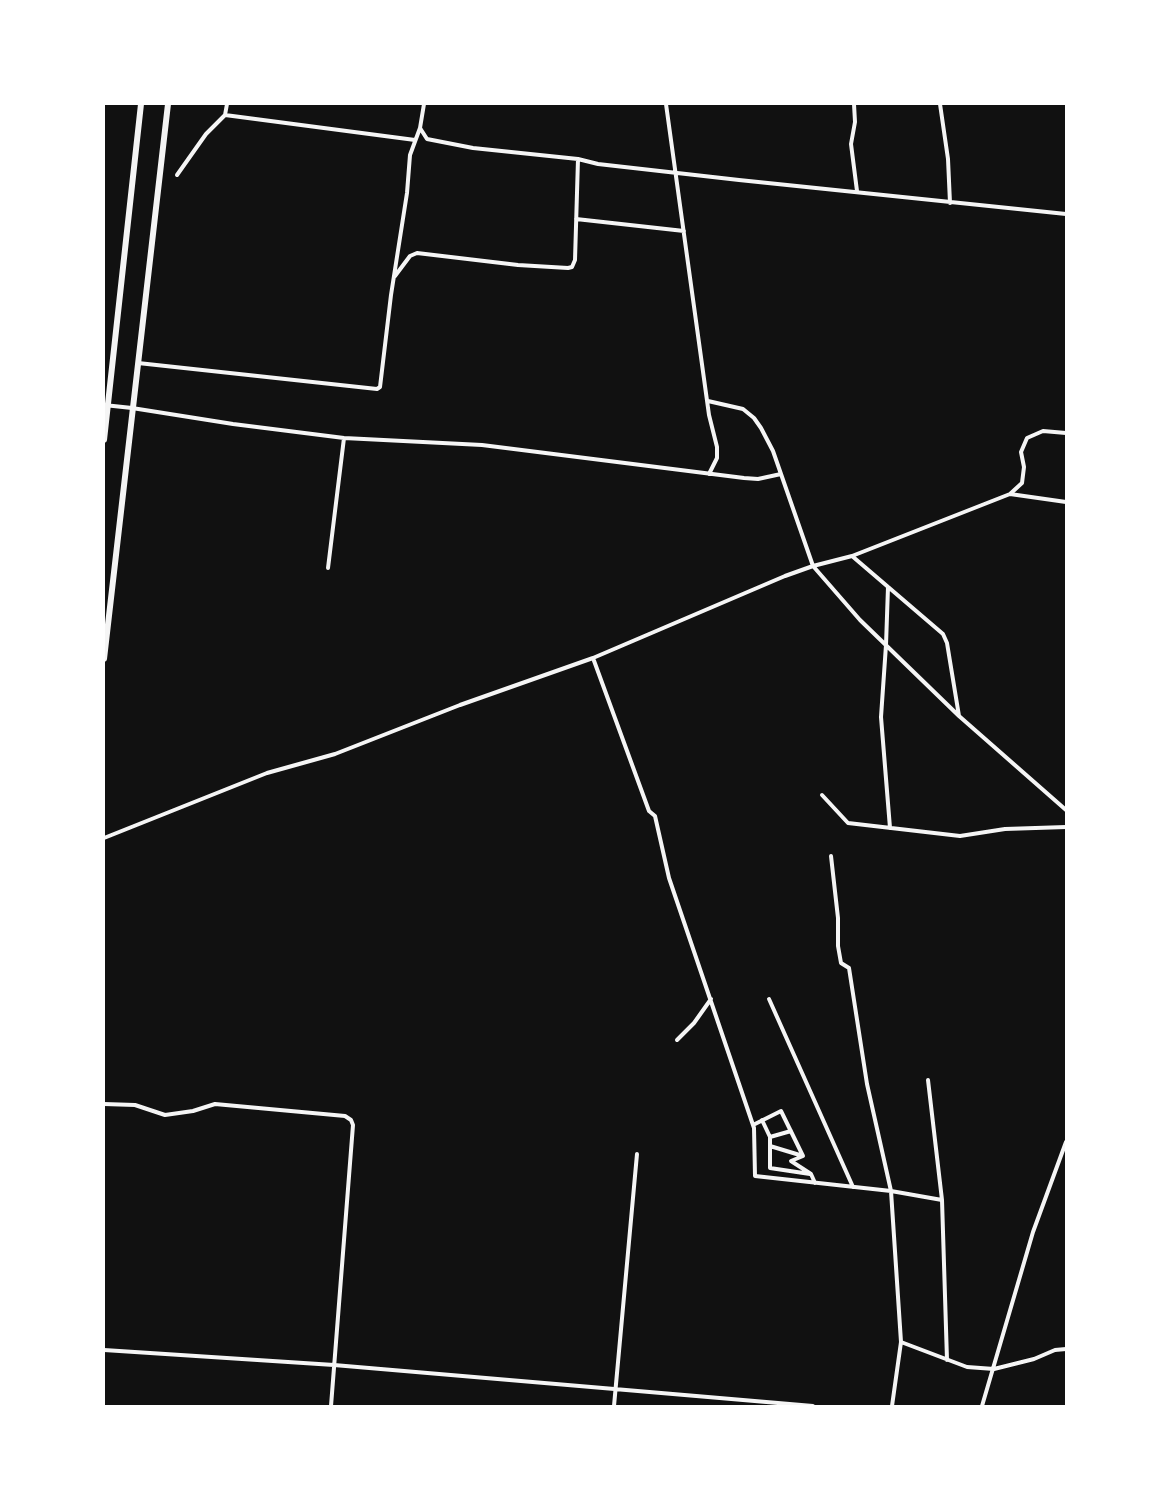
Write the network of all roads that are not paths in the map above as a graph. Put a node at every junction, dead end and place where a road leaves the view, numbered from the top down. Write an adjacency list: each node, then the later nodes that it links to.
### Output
1 (141, 104): 22 (highway)
2 (168, 104): 20 (highway)
3 (227, 104): 8 (street)
4 (424, 104): 9 (street)
5 (666, 104): 12 (street)
6 (854, 104): 14 (street)
7 (940, 104): 15 (street)
8 (225, 115): 10 (street); 13 (street)
9 (420, 128): 10 (street); 11 (street)
10 (415, 140): 19 (street)
11 (578, 159): 12 (street); 17 (street)
12 (677, 173): 14 (street); 18 (street)
13 (177, 175)
14 (857, 191): 15 (street)
15 (950, 204): 16 (street)
16 (1066, 214)
17 (576, 219): 18 (street); 19 (street)
18 (684, 231): 21 (street)
19 (395, 277): 20 (street)
20 (138, 363): 23 (highway)
21 (708, 401): 27 (street); 28 (street)
22 (106, 405): 23 (street); 26 (highway)
23 (132, 408): 25 (street); 36 (highway)
24 (1066, 433): 29 (street)
25 (344, 438): 27 (street); 33 (street)
26 (104, 440)
27 (709, 474): 28 (street)
28 (781, 474): 32 (street)
29 (1010, 494): 30 (street); 31 (street)
30 (1066, 502)
31 (852, 556): 32 (street); 34 (street)
32 (813, 566): 35 (street); 37 (street)
33 (328, 568)
34 (888, 586): 35 (street); 38 (street)
35 (886, 645): 38 (street); 42 (street)
36 (104, 658)
37 (593, 658): 43 (street); 45 (street)
38 (959, 716): 40 (street)
39 (822, 795): 42 (street)
40 (1066, 810)
41 (1066, 827): 42 (street)
42 (890, 828)
43 (104, 838)
44 (831, 856): 62 (street)
45 (711, 998): 47 (street); 51 (street)
46 (770, 999): 61 (street)
47 (677, 1040)
48 (928, 1080): 63 (street)
49 (104, 1104): 68 (street)
50 (762, 1120): 51 (street); 52 (street); 53 (street)
51 (753, 1125): 60 (street)
52 (791, 1131): 53 (street); 58 (street)
53 (770, 1137): 55 (street)
54 (1066, 1142): 56 (street)
55 (770, 1146): 58 (street); 59 (street)
56 (1065, 1150): 69 (street)
57 (636, 1154): 70 (street)
58 (803, 1156): 59 (street)
59 (811, 1174): 60 (street)
60 (815, 1183): 61 (street)
61 (853, 1188): 62 (street)
62 (891, 1191): 63 (street); 64 (street)
63 (942, 1200): 67 (street)
64 (901, 1342): 67 (street); 74 (street)
65 (1066, 1349): 69 (street)
66 (104, 1350): 68 (street)
67 (947, 1360): 69 (street)
68 (334, 1365): 70 (street); 71 (street)
69 (994, 1370): 75 (street)
70 (616, 1390): 72 (street); 73 (street)
71 (331, 1407)
72 (614, 1407)
73 (813, 1407)
74 (892, 1407)
75 (982, 1407)

